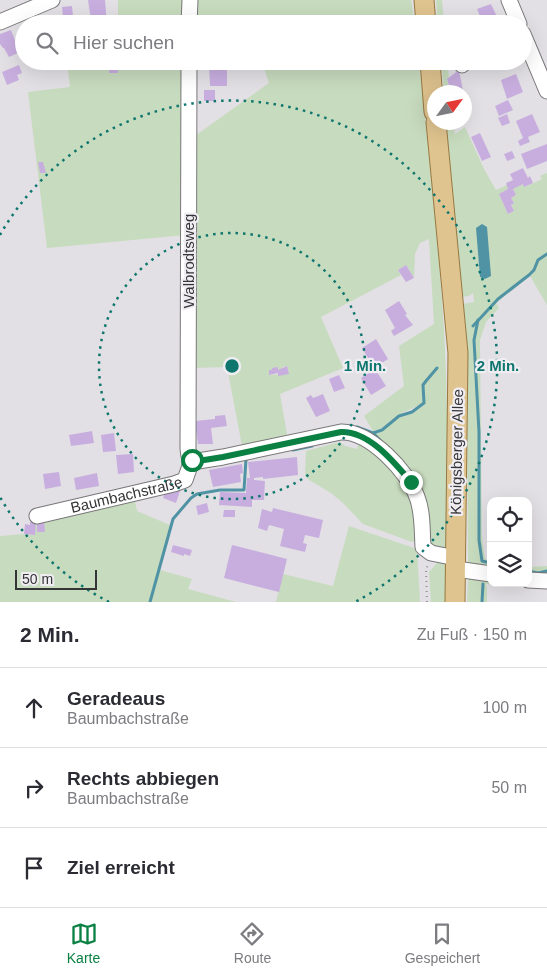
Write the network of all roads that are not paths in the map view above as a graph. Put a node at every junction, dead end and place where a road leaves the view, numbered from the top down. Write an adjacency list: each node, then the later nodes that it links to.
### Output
1 (52, 0): 5 (street)
2 (190, 0): 6 (street)
3 (424, 0): 7 (main road)
4 (509, 0): 8 (street)
5 (17, 15)
6 (190, 15)
7 (425, 15)
8 (514, 15)
9 (15, 16): 10 (street)
10 (0, 22)
11 (532, 55): 15 (street)
12 (189, 70): 17 (street, Walbrodtsweg)
13 (431, 70): 14 (main road)
14 (432, 85)
15 (547, 91)
16 (437, 130): 19 (main road, Königsberger Allee)
17 (192, 460): 18 (street, Baumbachstraße); 19 (street, Baumbachstraße)
18 (37, 516)
19 (456, 563): 20 (street); 23 (main road, Königsberger Allee)
20 (487, 573)
21 (532, 580): 22 (street)
22 (547, 581)
23 (456, 602)

